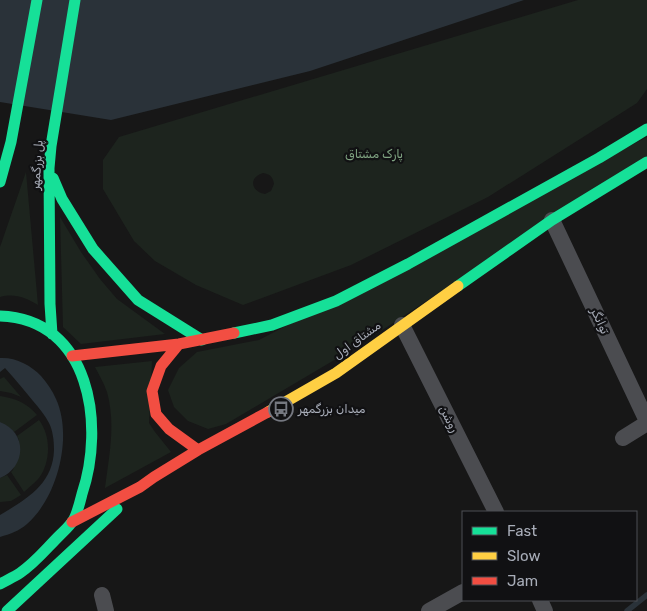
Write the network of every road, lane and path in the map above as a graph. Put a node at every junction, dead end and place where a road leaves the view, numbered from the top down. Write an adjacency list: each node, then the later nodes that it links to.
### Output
1 (37, 0): 6 (main road)
2 (75, 0): 4 (main road, پل بزرگمهر)
3 (647, 129): 11 (main road)
4 (49, 168): 10 (main road, پل بزرگمهر); 11 (main road)
5 (645, 168): 7 (main road, مشتاق اول)
6 (0, 182)
7 (552, 220): 9 (main road, مشتاق اول); 14 (street, توانگر)
8 (0, 316): 10 (main road)
9 (402, 325): 16 (main road, مشتاق اول); 18 (street, روشن)
10 (52, 334): 13 (main road)
11 (202, 340): 12 (main road)
12 (180, 344): 13 (main road); 16 (main road)
13 (72, 356): 19 (main road)
14 (647, 422): 15 (street, توانگر)
15 (623, 438)
16 (198, 450): 17 (main road, مشتاق اول)
17 (140, 487): 19 (main road, مشتاق اول); 23 (main road)
18 (495, 511)
19 (72, 522): 20 (main road)
20 (37, 559): 21 (main road); 23 (main road)
21 (0, 584)
22 (462, 593): 24 (street)
23 (6, 611)
24 (429, 611)

